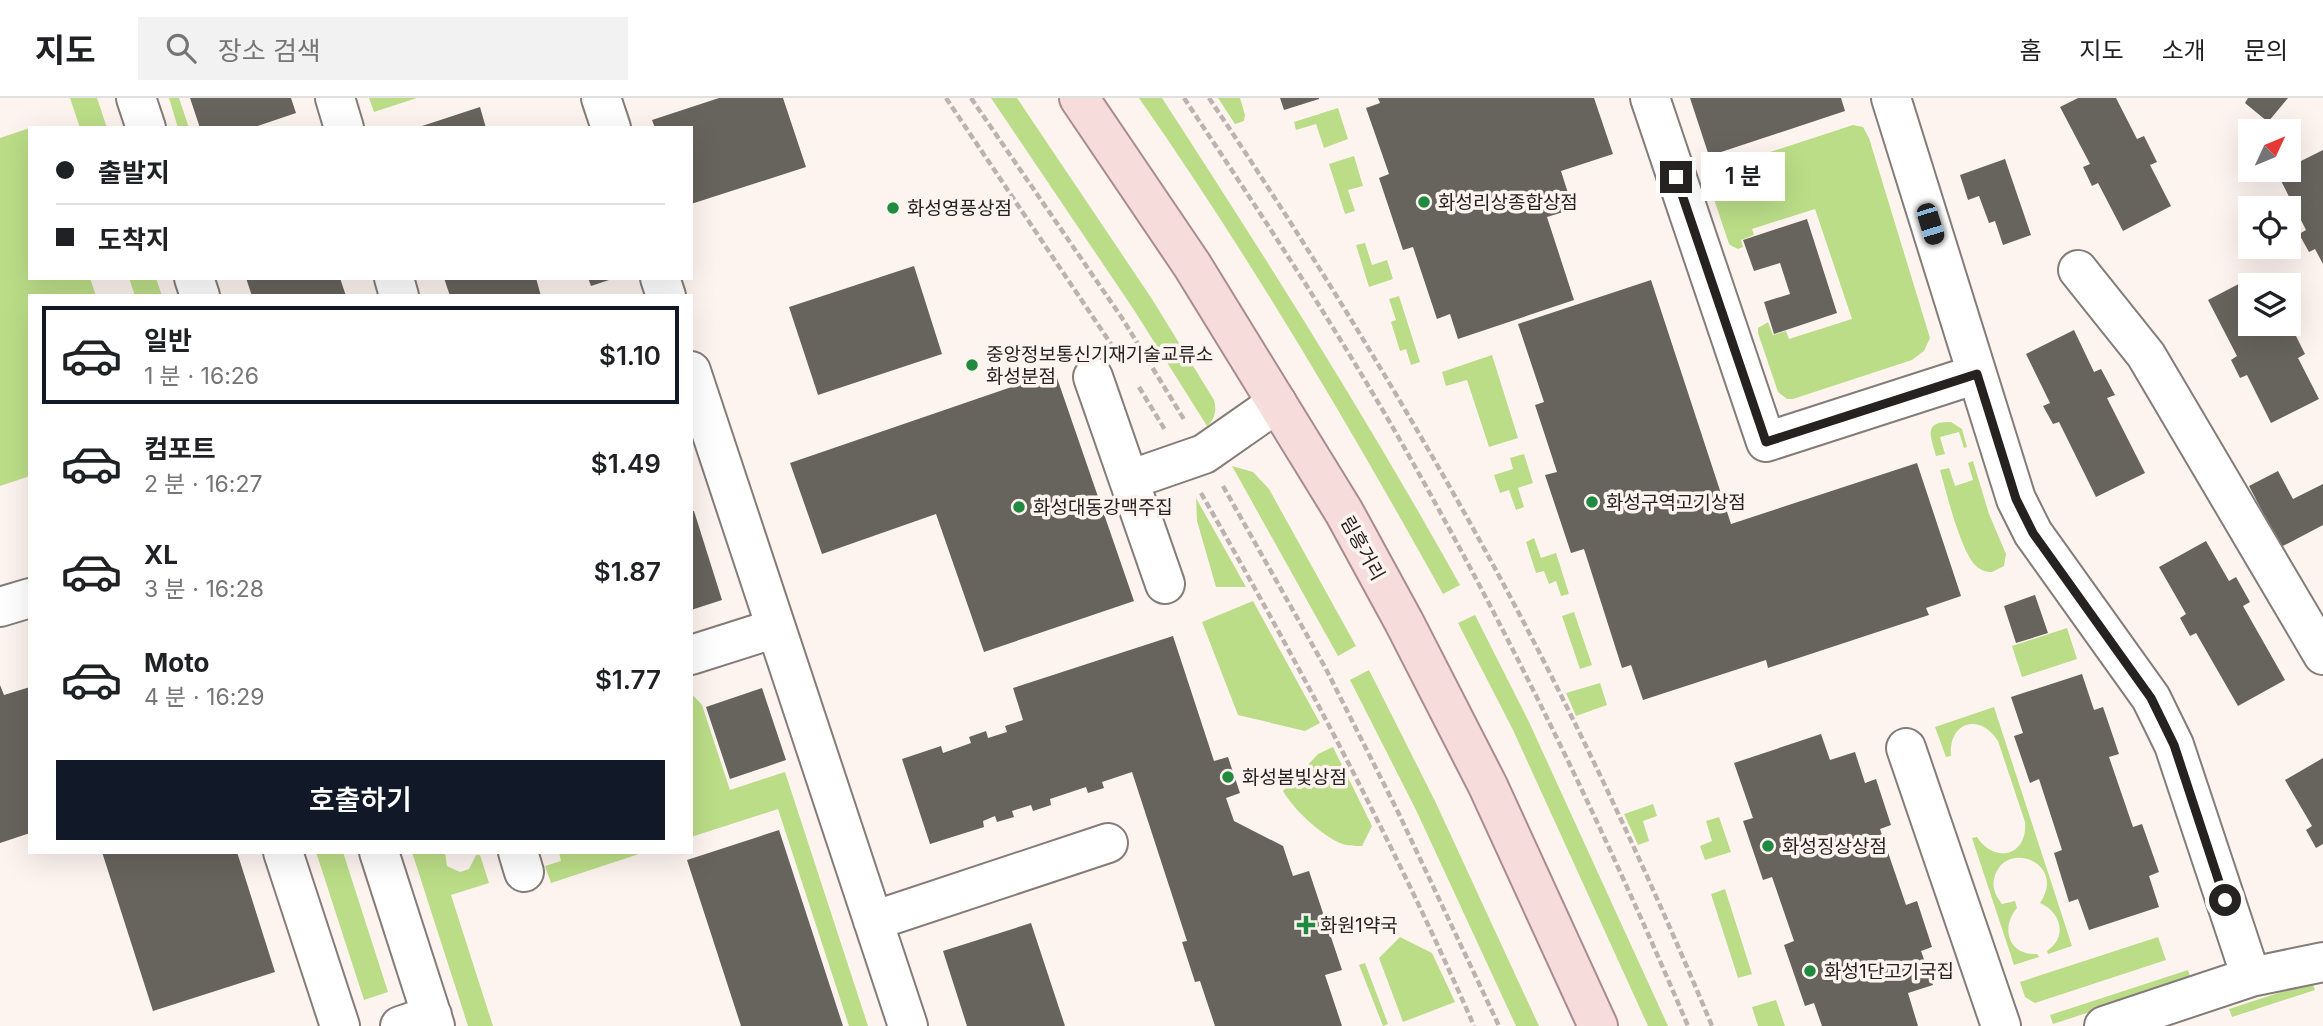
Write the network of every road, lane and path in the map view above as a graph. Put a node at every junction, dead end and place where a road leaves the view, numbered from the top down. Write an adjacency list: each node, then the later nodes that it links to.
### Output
1 (136, 98): 11 (street)
2 (335, 98): 12 (street)
3 (601, 98): 13 (street)
4 (946, 98): 15 (path)
5 (971, 98): 20 (path)
6 (1079, 98): 19 (main road, 림흥거리)
7 (1184, 98): 42 (path)
8 (1209, 98): 43 (path)
9 (1650, 98): 16 (street)
10 (1891, 98): 16 (street)
11 (145, 126)
12 (343, 126)
13 (610, 126)
14 (2078, 270): 28 (street)
15 (1104, 364): 22 (street)
16 (1977, 374): 35 (street)
17 (693, 383): 21 (street)
18 (1136, 383): 20 (path)
19 (1278, 403): 20 (street); 41 (main road, 림흥거리)
20 (1194, 457): 22 (street); 39 (path); 40 (path)
21 (705, 458): 26 (street)
22 (1129, 480): 23 (street)
23 (1165, 584)
24 (28, 599): 25 (street)
25 (0, 607)
26 (776, 628): 27 (street); 33 (street)
27 (693, 654)
28 (2323, 655)
29 (1906, 748): 44 (street)
30 (1108, 842): 33 (street)
31 (284, 854): 37 (street)
32 (380, 854): 36 (street)
33 (873, 921): 38 (street)
34 (2323, 962): 35 (street)
35 (2251, 977): 45 (street)
36 (422, 1022)
37 (340, 1026)
38 (908, 1026)
39 (1474, 1026)
40 (1499, 1026)
41 (1598, 1026)
42 (1688, 1026)
43 (1712, 1026)
44 (2001, 1026)
45 (2105, 1026)

